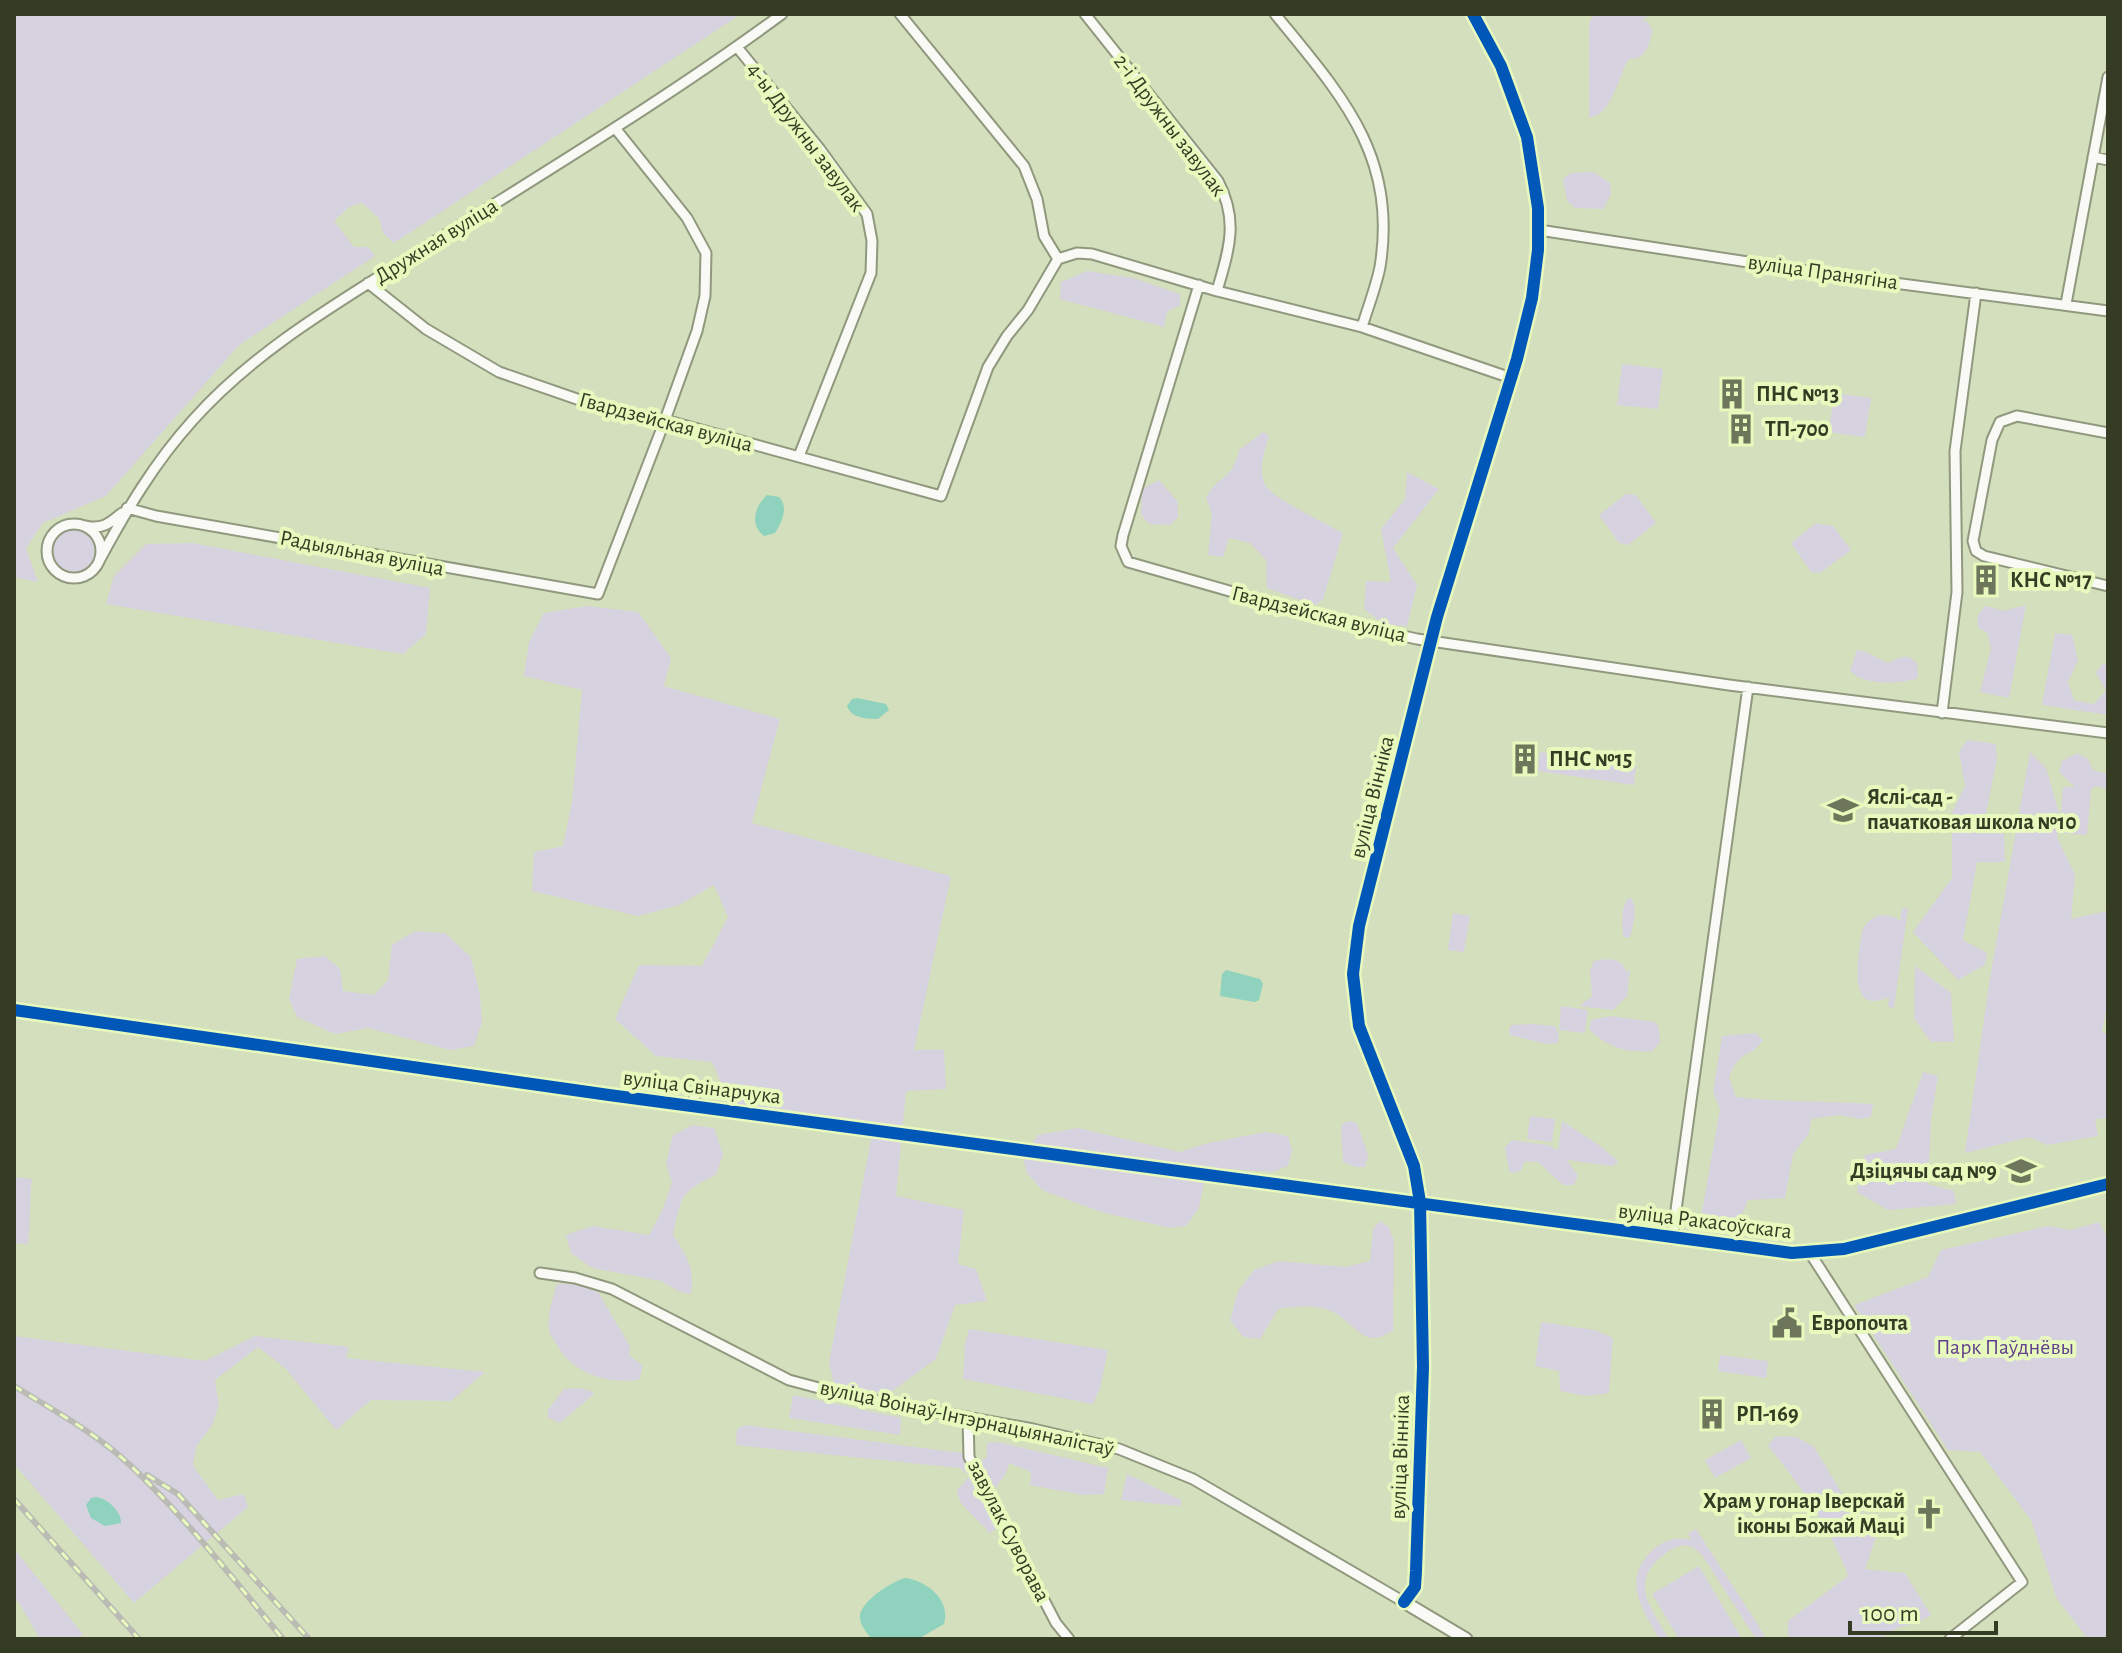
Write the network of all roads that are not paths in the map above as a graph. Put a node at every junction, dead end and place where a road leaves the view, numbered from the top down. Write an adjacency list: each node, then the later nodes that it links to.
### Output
1 (782, 14): 6 (street, Дружная вуліца)
2 (900, 14): 12 (street)
3 (1085, 14): 15 (street, 2-і Дружны завулак)
4 (1275, 14): 19 (street)
5 (1473, 14): 11 (street, вуліца Вінніка)
6 (737, 47): 8 (street, Дружная вуліца); 23 (street, 4-ы Дружны завулак)
7 (2108, 77): 9 (street)
8 (615, 128): 13 (street, Дружная вуліца); 21 (street)
9 (2093, 157): 10 (street); 17 (street)
10 (2108, 160)
11 (1539, 230): 16 (street, вуліца Пранягіна); 20 (street, вуліца Вінніка)
12 (1058, 259): 14 (street); 23 (street, Гвардзейская вуліца)
13 (368, 283): 21 (street, Гвардзейская вуліца); 24 (street, Дружная вуліца)
14 (1199, 285): 15 (street); 28 (street, Гвардзейская вуліца)
15 (1217, 291): 19 (street)
16 (1976, 293): 17 (street, вуліца Пранягіна); 30 (street)
17 (2066, 304): 18 (street, вуліца Пранягіна)
18 (2108, 311)
19 (1362, 327): 20 (street)
20 (1511, 378): 28 (street, вуліца Вінніка)
21 (665, 420): 23 (street, Гвардзейская вуліца); 24 (street, Радыяльная вуліца)
22 (2108, 433): 27 (street)
23 (799, 456)
24 (127, 508): 25 (street); 26 (street, Дружная вуліца)
25 (83, 526): 26 (street); 26 (street)
26 (99, 561)
27 (2108, 586)
28 (1431, 641): 29 (street, Гвардзейская вуліца); 37 (street, вуліца Вінніка)
29 (1748, 687): 30 (street, Гвардзейская вуліца); 38 (street)
30 (1942, 713): 31 (street, Гвардзейская вуліца)
31 (2108, 733)
32 (14, 1010): 34 (street, вуліца Свінарчука)
33 (695, 1093): 34 (street)
34 (693, 1106): 36 (street, вуліца Свінарчука)
35 (2108, 1184): 39 (street, вуліца Ракасоўскага)
36 (1386, 1199): 37 (street, вуліца Ракасоўскага)
37 (1420, 1202): 38 (street, вуліца Ракасоўскага); 42 (street, вуліца Вінніка)
38 (1672, 1239): 39 (street, вуліца Ракасоўскага)
39 (1810, 1253): 45 (street)
40 (540, 1273): 41 (street, вуліца Воінаў-Інтэрнацыяналістаў)
41 (968, 1417): 42 (street, вуліца Воінаў-Інтэрнацыяналістаў); 43 (street, завулак Суворава)
42 (1404, 1602): 44 (street, вуліца Воінаў-Інтэрнацыяналістаў)
43 (1069, 1639)
44 (1466, 1639)
45 (1950, 1639)

